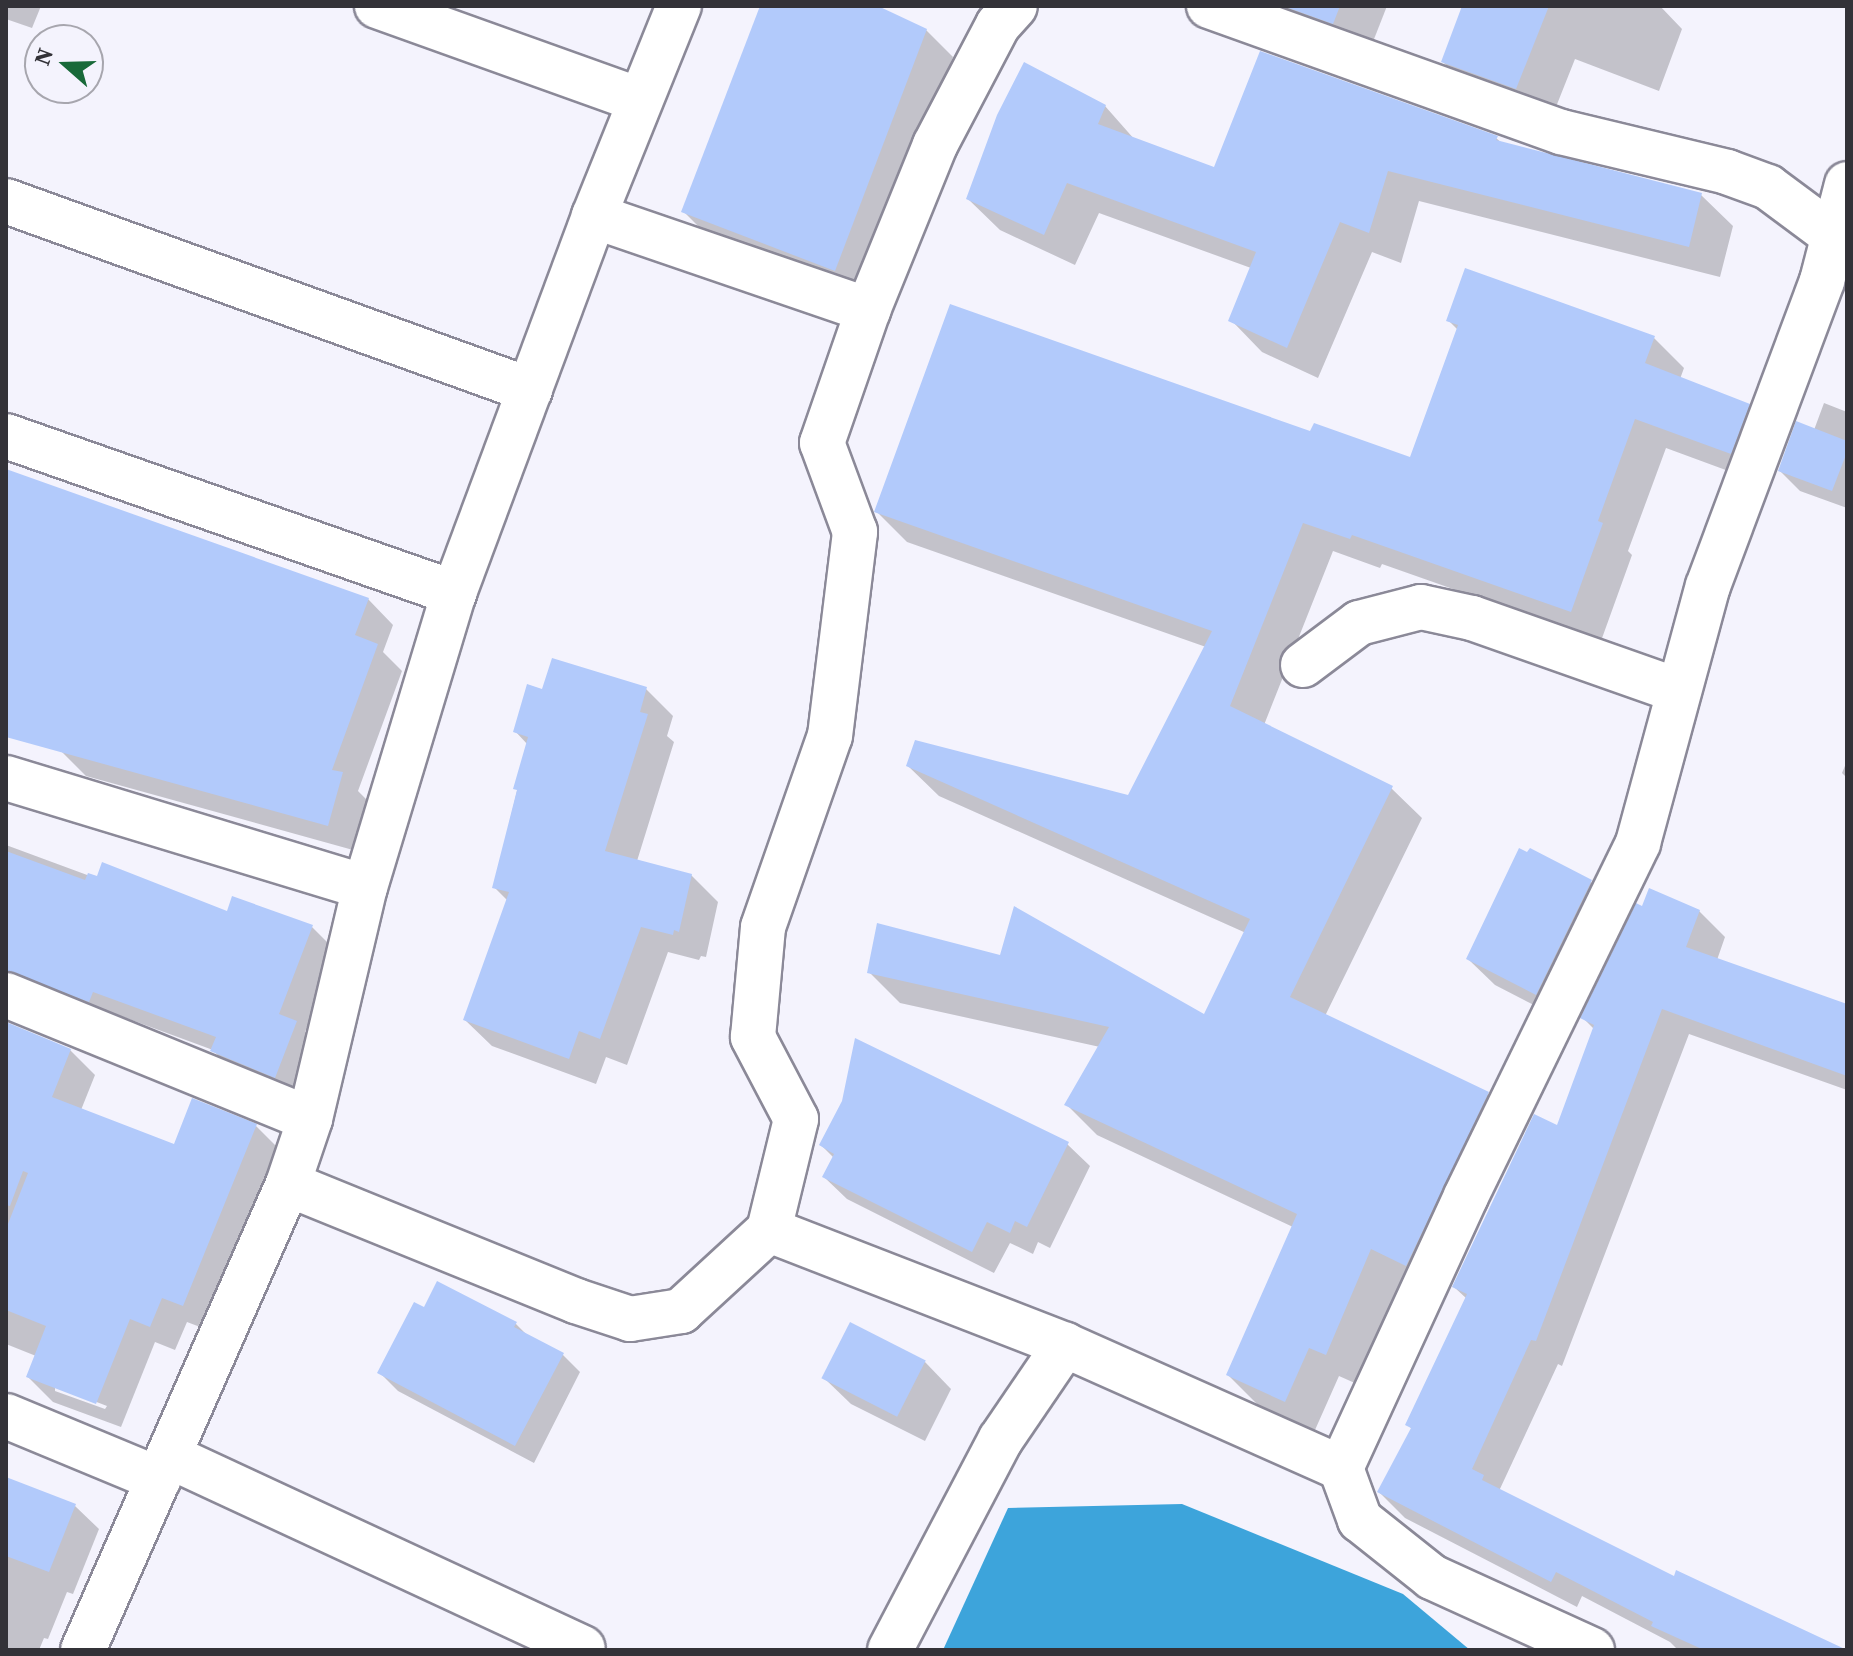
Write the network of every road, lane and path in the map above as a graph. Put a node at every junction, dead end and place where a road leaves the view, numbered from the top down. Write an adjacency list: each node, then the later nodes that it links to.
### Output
1 (377, 6): 5 (street)
2 (679, 6): 5 (street)
3 (1015, 6): 11 (street)
4 (1209, 6): 9 (street)
5 (640, 100): 8 (street)
6 (1847, 184): 9 (street)
7 (6, 201): 12 (street)
8 (594, 216): 11 (street); 12 (street)
9 (1834, 236): 10 (street)
10 (1835, 286): 16 (street)
11 (868, 310): 22 (street)
12 (530, 390): 14 (street)
13 (6, 436): 14 (street)
14 (454, 593): 18 (street)
15 (1303, 665): 16 (street)
16 (1679, 691): 26 (street)
17 (6, 778): 18 (street)
18 (365, 887): 20 (street)
19 (6, 995): 20 (street)
20 (310, 1119): 21 (street)
21 (288, 1184): 22 (street); 25 (street)
22 (769, 1230): 23 (street)
23 (1065, 1345): 26 (street); 29 (street)
24 (6, 1416): 25 (street)
25 (163, 1468): 27 (street); 28 (street)
26 (1341, 1468): 30 (street)
27 (583, 1648)
28 (83, 1650)
29 (890, 1650)
30 (1592, 1650)

